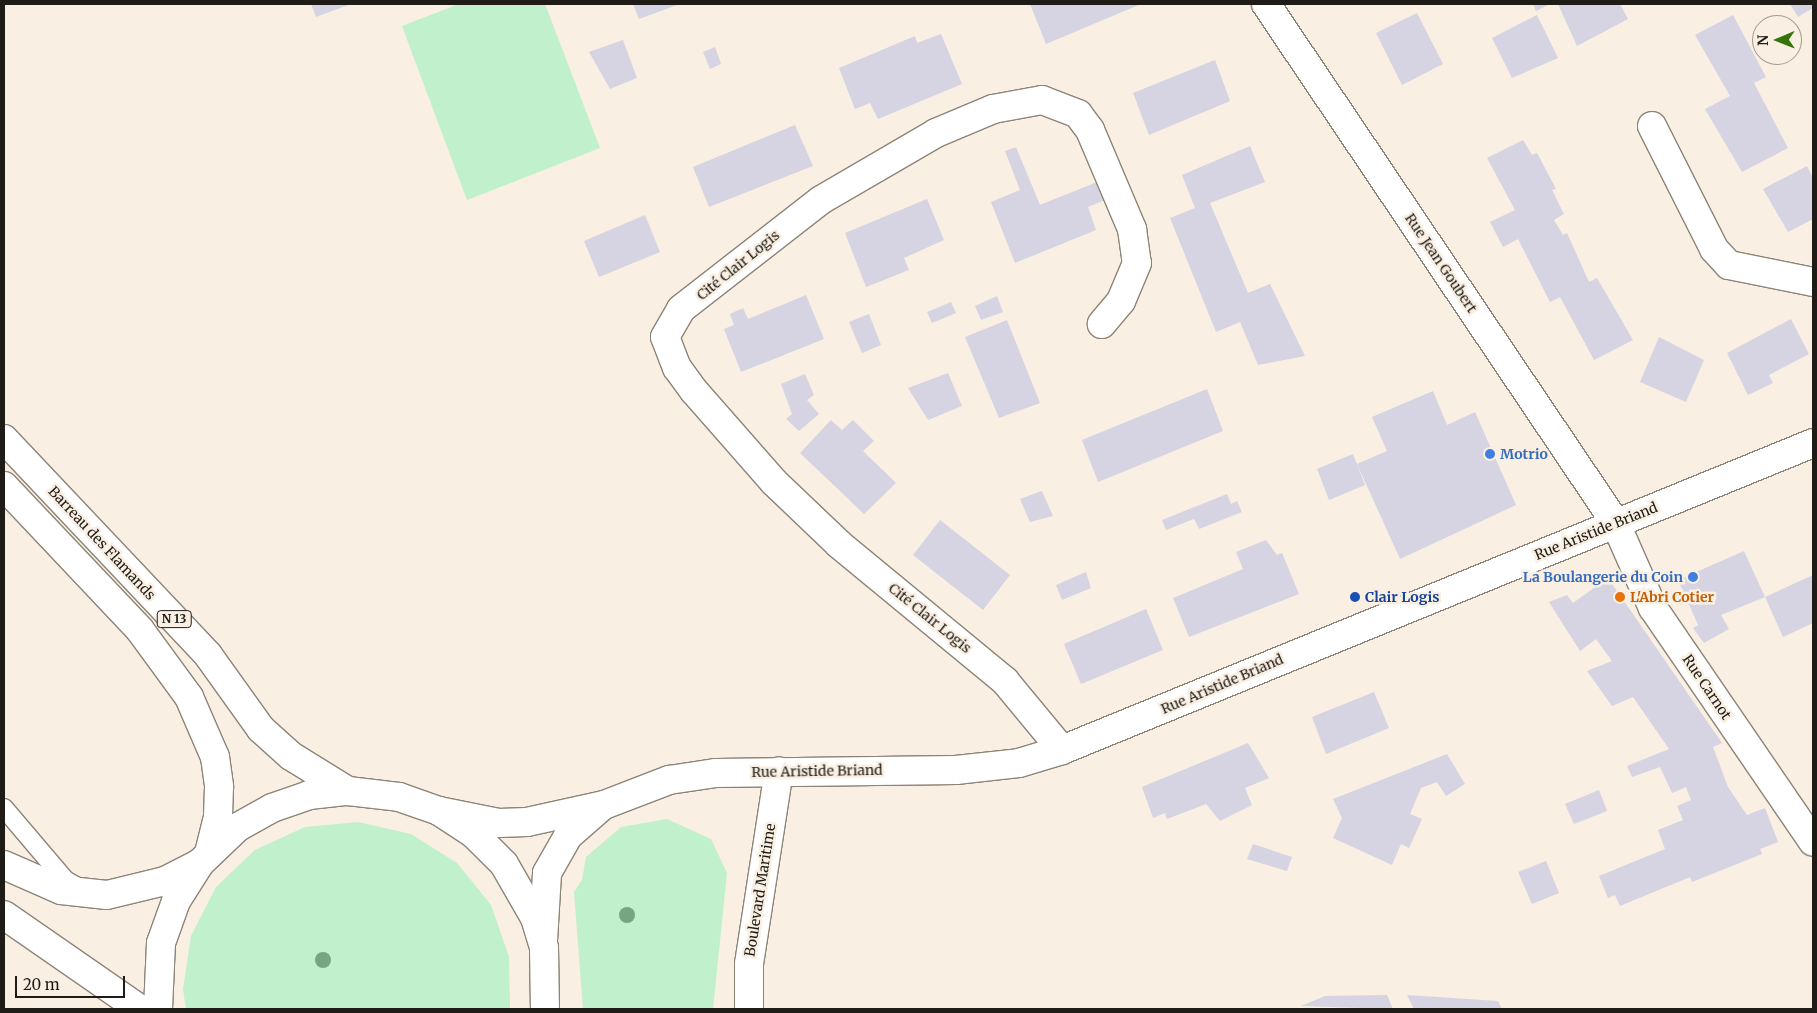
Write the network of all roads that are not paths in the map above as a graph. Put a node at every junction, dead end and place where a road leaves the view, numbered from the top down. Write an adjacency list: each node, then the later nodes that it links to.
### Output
1 (1266, 4): 8 (main road, Rue Jean Goubert)
2 (1652, 126): 3 (main road)
3 (1813, 282)
4 (1102, 324): 9 (main road, Cité Clair Logis)
5 (4, 439): 11 (main road, Barreau des Flamands / N 13)
6 (1813, 443): 8 (main road, Rue Aristide Briand)
7 (4, 486): 16 (main road, N 13)
8 (1615, 522): 9 (main road, Rue Aristide Briand); 15 (main road, Rue Carnot)
9 (1062, 750): 10 (main road, Rue Aristide Briand)
10 (779, 771): 12 (main road, Rue Aristide Briand); 24 (main road, Boulevard Maritime)
11 (348, 791): 14 (main road); 16 (main road)
12 (604, 804): 14 (main road, Rue Aristide Briand); 20 (main road, Rue Aristide Briand)
13 (4, 808): 18 (lane)
14 (439, 811): 20 (main road)
15 (1813, 842)
16 (204, 858): 18 (main road); 22 (main road)
17 (4, 865): 18 (main road)
18 (93, 894)
19 (4, 915): 21 (main road)
20 (544, 948): 23 (main road)
21 (140, 1009)
22 (158, 1009)
23 (545, 1009)
24 (749, 1009)

